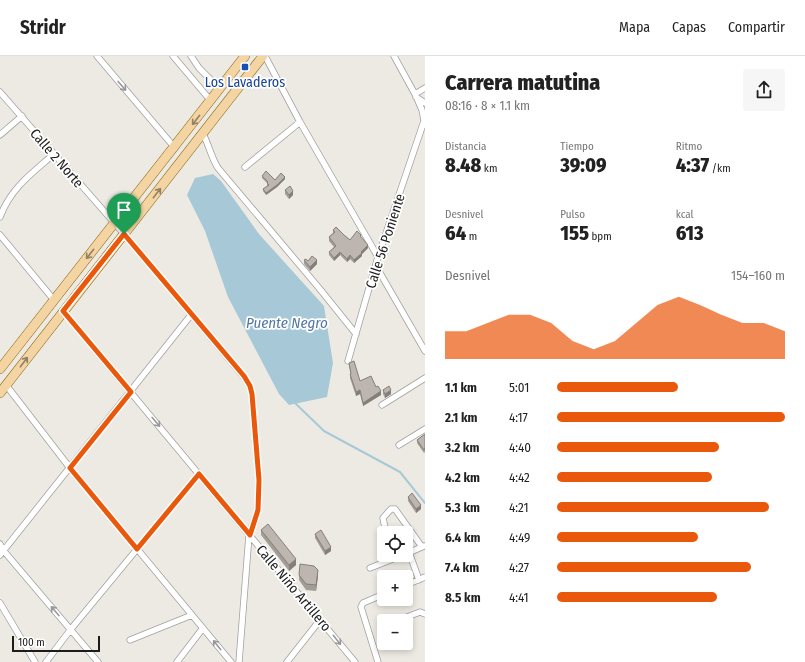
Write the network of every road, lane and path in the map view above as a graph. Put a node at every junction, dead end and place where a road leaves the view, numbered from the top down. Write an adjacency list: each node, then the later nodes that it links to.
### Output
1 (97, 56): 18 (street, one-way to 18)
2 (173, 56): 11 (street)
3 (191, 56): 8 (street)
4 (245, 56): 8 (main road)
5 (264, 56): 14 (street); 16 (main road)
6 (394, 56): 10 (street)
7 (425, 88): 10 (street)
8 (220, 89): 11 (main road)
9 (0, 92): 13 (street, Calle 2 Norte)
10 (415, 95): 12 (street); 15 (street)
11 (210, 101): 18 (main road, one-way to 18)
12 (425, 103)
13 (22, 116): 17 (street); 19 (street, Calle 2 Norte)
14 (300, 122): 20 (street); 25 (street)
15 (424, 123): 25 (street, Calle 56 Poniente)
16 (202, 134): 23 (main road, one-way to 16); 30 (street)
17 (0, 135)
18 (174, 148): 22 (main road)
19 (54, 154): 21 (street); 22 (street, Calle 2 Norte)
20 (245, 168)
21 (0, 217)
22 (114, 224): 23 (street, Calle 2 Norte); 27 (main road, one-way to 27)
23 (124, 234): 28 (main road); 29 (street, Calle 2 Norte)
24 (0, 235): 27 (street)
25 (378, 257): 26 (street, Calle 56 Poniente)
26 (376, 266): 30 (street, Calle 56 Poniente); 31 (street)
27 (54, 300): 33 (main road)
28 (63, 311): 35 (main road, one-way to 28); 36 (street, Calle Niño Artillero)
29 (191, 315): 36 (street); 45 (street, Calle 2 Norte)
30 (356, 334): 32 (street, Calle 56 Poniente)
31 (425, 351)
32 (348, 361)
33 (0, 369)
34 (425, 378): 37 (street)
35 (3, 389): 40 (street)
36 (131, 392): 40 (street); 41 (street, Calle Niño Artillero, one-way to 41)
37 (382, 404)
38 (425, 429): 39 (street)
39 (399, 445)
40 (70, 468): 48 (street); 50 (street)
41 (199, 474): 45 (street, Calle Niño Artillero); 48 (street)
42 (385, 526): 43 (street)
43 (408, 526)
44 (413, 532): 47 (street)
45 (250, 535): 60 (street, Calle Niño Artillero); 69 (street)
46 (0, 544): 50 (street)
47 (424, 546): 49 (street)
48 (137, 549): 58 (street); 62 (street)
49 (413, 551)
50 (2, 553): 62 (street, one-way to 50)
51 (386, 562): 53 (street)
52 (413, 562): 54 (street)
53 (370, 568)
54 (422, 578)
55 (377, 597): 72 (street)
56 (0, 603): 64 (street)
57 (425, 614): 59 (street)
58 (192, 615): 61 (street); 63 (street)
59 (413, 615)
60 (320, 620): 70 (street); 71 (street, Calle Niño Artillero, one-way to 71)
61 (203, 628): 67 (street); 68 (street, one-way to 61)
62 (71, 629): 65 (street); 66 (street)
63 (130, 640)
64 (35, 662)
65 (46, 662)
66 (98, 662)
67 (177, 662)
68 (231, 662)
69 (239, 662)
70 (287, 662)
71 (355, 662)
72 (378, 662)

